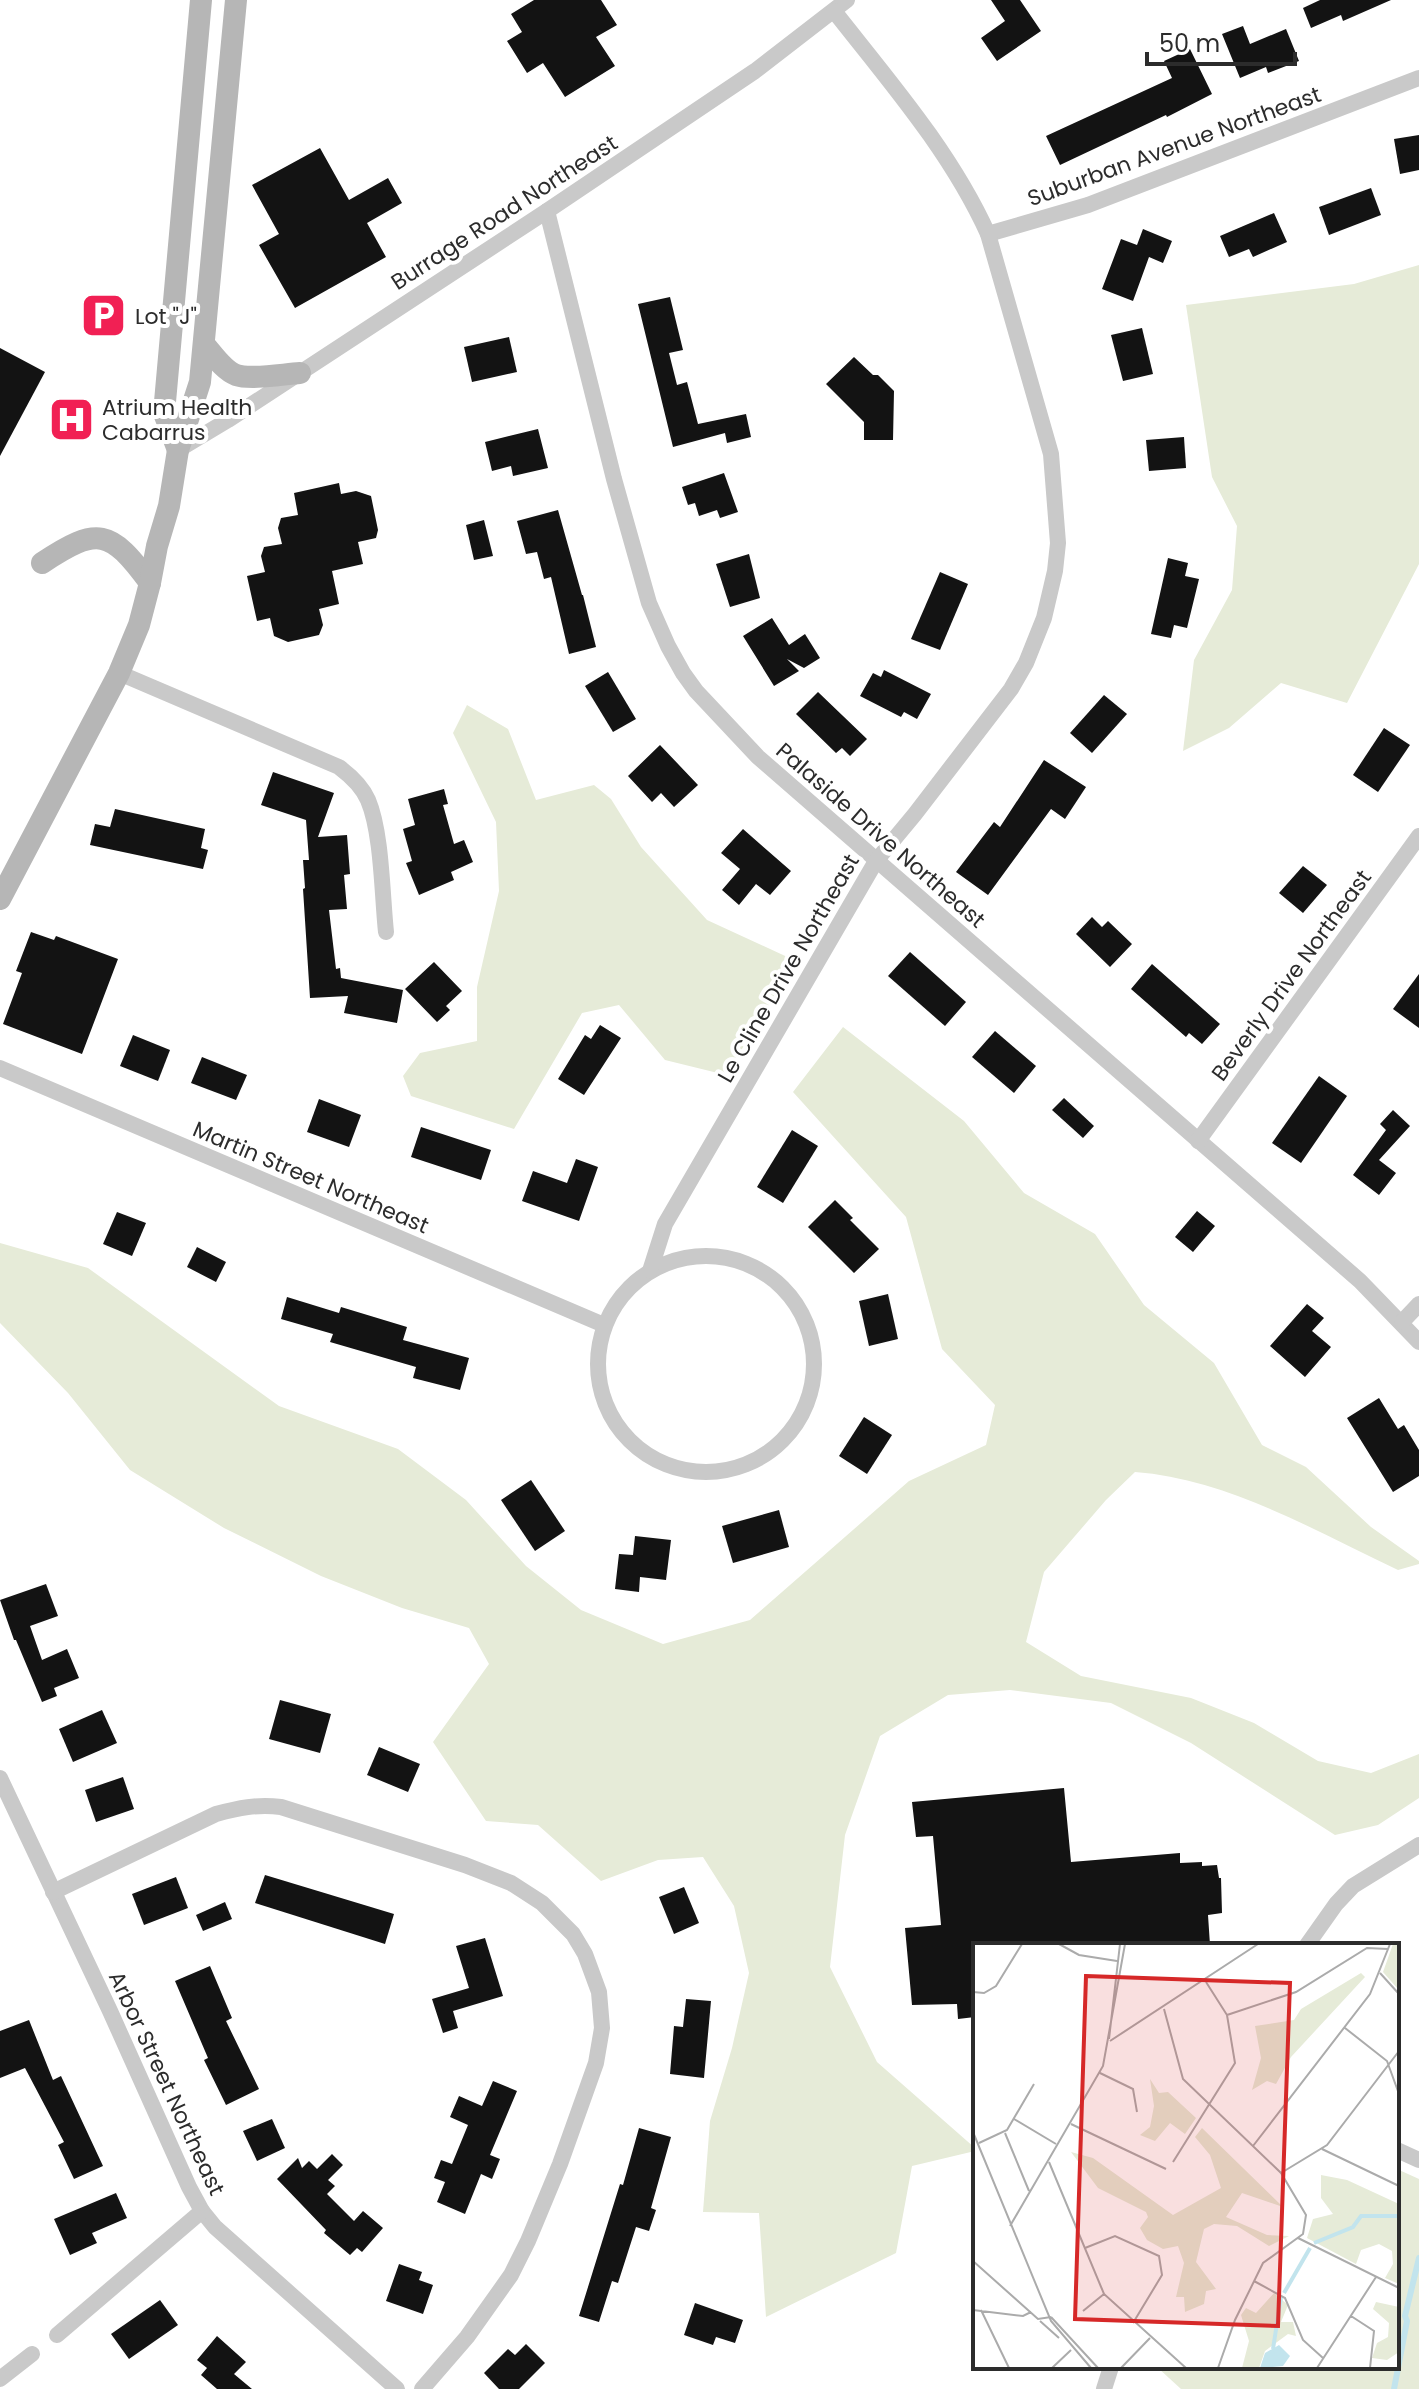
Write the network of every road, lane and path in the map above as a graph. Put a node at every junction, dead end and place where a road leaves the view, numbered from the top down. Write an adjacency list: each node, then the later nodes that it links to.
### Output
1 (201, 0): 9 (main road)
2 (236, 0): 7 (main road)
3 (841, 5): 5 (street, Burrage Road Northeast); 6 (street, Le Cline Drive Northeast)
4 (1419, 78): 6 (street, Suburban Avenue Northeast)
5 (547, 211): 8 (street, Burrage Road Northeast); 14 (street, Palaside Drive Northeast)
6 (988, 234): 14 (street, Le Cline Drive Northeast)
7 (204, 344): 8 (main road); 9 (main road)
8 (300, 373): 9 (street, Burrage Road Northeast)
9 (178, 450): 11 (main road)
10 (42, 563): 11 (main road)
11 (150, 583): 12 (main road)
12 (119, 673): 15 (main road); 16 (street)
13 (1419, 836): 18 (street, Beverly Drive Northeast)
14 (876, 861): 18 (street, Palaside Drive Northeast); 19 (street, Le Cline Drive Northeast)
15 (0, 899)
16 (386, 932)
17 (0, 1068): 22 (street, Martin Street Northeast)
18 (1198, 1141): 21 (street, Palaside Drive Northeast)
19 (650, 1271): 22 (street); 22 (street)
20 (1419, 1304): 21 (street)
21 (1402, 1322): 23 (street, Palaside Drive Northeast)
22 (604, 1325)
23 (1419, 1342)
24 (0, 1778): 26 (street, Arbor Street Northeast)
25 (1419, 1845): 27 (street)
26 (53, 1892): 30 (street, Arbor Street Northeast); 36 (street)
27 (1308, 1943)
28 (1399, 2151): 29 (street)
29 (1419, 2160)
30 (202, 2211): 31 (street); 35 (street, Arbor Street Northeast)
31 (57, 2335)
32 (32, 2354): 34 (street)
33 (1110, 2369): 37 (street)
34 (0, 2379)
35 (397, 2389)
36 (422, 2389)
37 (1104, 2389)

